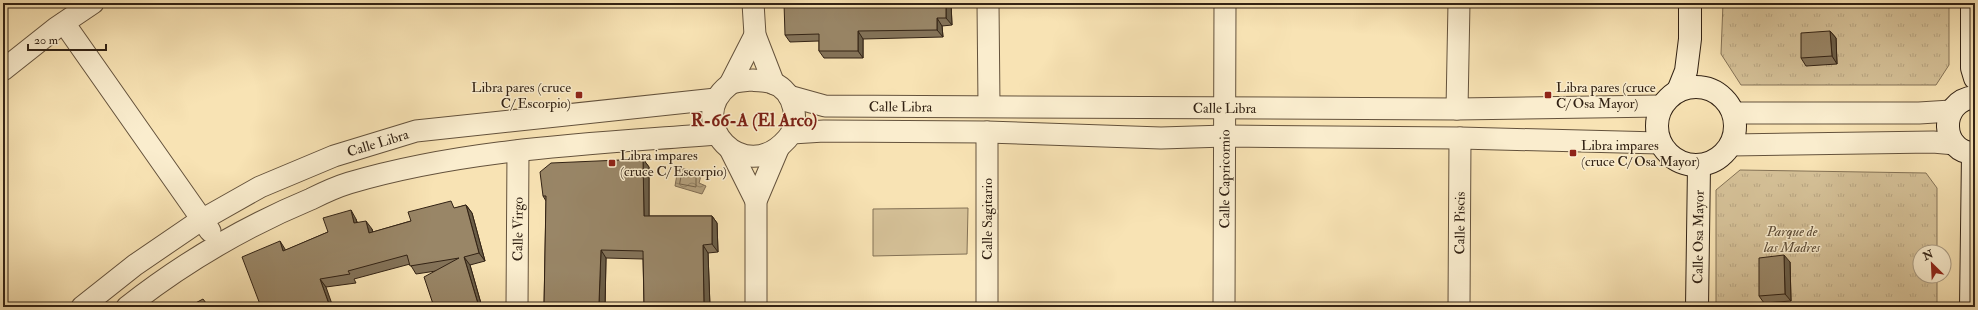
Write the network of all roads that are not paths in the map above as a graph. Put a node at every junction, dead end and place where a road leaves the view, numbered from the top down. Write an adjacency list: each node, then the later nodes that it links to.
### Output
1 (93, 3): 8 (street)
2 (753, 3): 9 (street)
3 (988, 3): 16 (street)
4 (1225, 3): 18 (street, Calle Capricornio)
5 (1459, 3): 19 (street)
6 (1690, 3): 13 (main road)
7 (1972, 3): 11 (main road)
8 (64, 23): 10 (street); 35 (street)
9 (755, 35): 12 (street); 14 (street)
10 (3, 70)
11 (1975, 78)
12 (782, 90): 14 (street); 16 (street, Calle Libra); 23 (street)
13 (1678, 91): 17 (main road); 21 (main road)
14 (723, 92): 24 (street); 35 (street, Calle Libra)
15 (1975, 97): 20 (main road)
16 (989, 105): 18 (street, Calle Libra)
17 (1661, 106): 19 (street, Calle Libra); 27 (main road)
18 (1225, 108): 19 (street, Calle Libra); 25 (street, Calle Capricornio)
19 (1458, 109)
20 (1951, 111): 21 (street); 30 (main road)
21 (1733, 112): 28 (main road)
22 (987, 132): 23 (street, Calle Libra); 25 (street, Calle Libra); 41 (street, Calle Sagitario)
23 (792, 133): 29 (street)
24 (716, 134): 31 (street); 32 (street)
25 (1225, 136): 26 (street, Calle Libra); 42 (street, Calle Capricornio)
26 (1460, 138): 27 (street, Calle Libra); 43 (street, Calle Piscis)
27 (1659, 143): 33 (main road)
28 (1731, 145): 30 (street); 33 (main road)
29 (778, 149): 32 (street); 34 (street)
30 (1968, 150): 45 (main road)
31 (518, 151): 36 (street); 39 (street, Calle Virgo)
32 (731, 151): 34 (street)
33 (1699, 166): 44 (main road, Calle Osa Mayor)
34 (756, 201): 40 (street)
35 (202, 220): 36 (street); 37 (street, Calle Libra)
36 (219, 245): 38 (street)
37 (82, 307)
38 (127, 307)
39 (517, 307)
40 (756, 307)
41 (987, 307)
42 (1224, 307)
43 (1459, 307)
44 (1696, 307)
45 (1971, 307)

